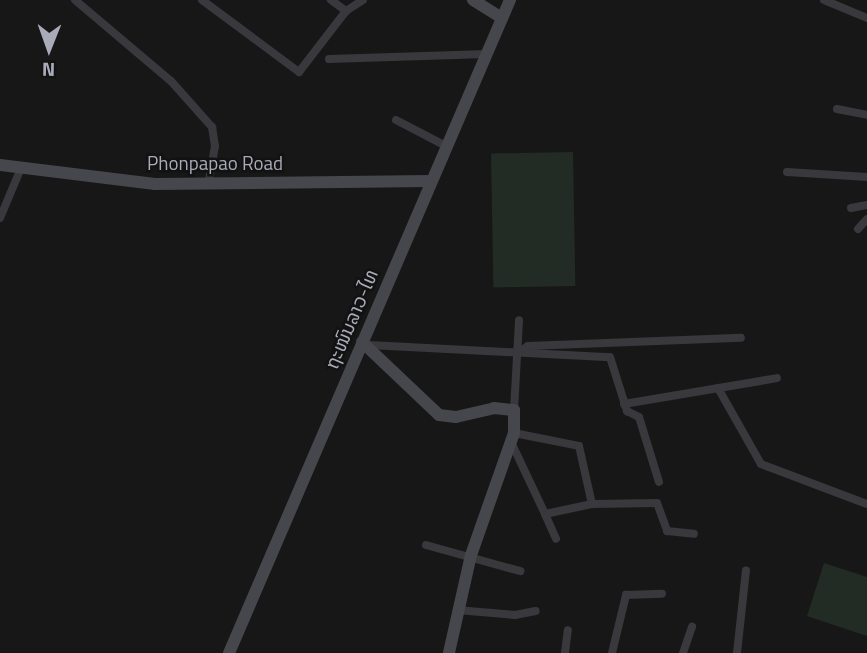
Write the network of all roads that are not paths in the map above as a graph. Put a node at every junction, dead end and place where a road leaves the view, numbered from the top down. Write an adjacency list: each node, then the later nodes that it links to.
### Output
1 (75, 0): 22 (street)
2 (202, 0): 8 (street)
3 (331, 0): 8 (street)
4 (363, 0): 8 (street)
5 (473, 0): 9 (street)
6 (510, 0): 9 (street, ຖະໜົນລາວ-ໄທ)
7 (824, 0): 10 (street)
8 (345, 11)
9 (502, 18): 11 (street, ຖະໜົນລາວ-ໄທ)
10 (867, 18)
11 (487, 54): 12 (street); 16 (street, ຖະໜົນລາວ-ໄທ)
12 (329, 59)
13 (837, 109): 14 (street)
14 (867, 115)
15 (396, 120): 16 (street)
16 (446, 146): 21 (street, ຖະໜົນລາວ-ໄທ)
17 (0, 165): 18 (street, Phonpapao Road)
18 (20, 168): 22 (street, Phonpapao Road); 25 (street)
19 (787, 172): 20 (street)
20 (867, 177)
21 (431, 181): 22 (street, Phonpapao Road); 30 (street, ຖະໜົນລາວ-ໄທ)
22 (208, 184)
23 (867, 205): 24 (street)
24 (851, 208)
25 (0, 218)
26 (867, 219): 27 (street)
27 (858, 229)
28 (519, 320): 31 (street)
29 (741, 338): 31 (street)
30 (365, 344): 31 (street); 35 (street); 52 (street, ຖະໜົນລາວ-ໄທ)
31 (517, 353): 34 (street); 35 (street)
32 (777, 378): 33 (street)
33 (718, 388): 34 (street); 39 (street)
34 (624, 404): 37 (street)
35 (514, 410): 36 (street)
36 (512, 437): 38 (street); 40 (street); 44 (street)
37 (659, 482)
38 (592, 504): 40 (street); 41 (street)
39 (867, 504)
40 (545, 514): 42 (street)
41 (694, 534)
42 (556, 539)
43 (426, 545): 44 (street)
44 (471, 555): 46 (street); 48 (street)
45 (746, 570): 57 (street)
46 (520, 571)
47 (662, 594): 55 (street)
48 (457, 610): 49 (street); 53 (street)
49 (536, 611)
50 (692, 627): 56 (street)
51 (568, 630): 54 (street)
52 (229, 653)
53 (449, 653)
54 (565, 653)
55 (612, 653)
56 (682, 653)
57 (737, 653)

